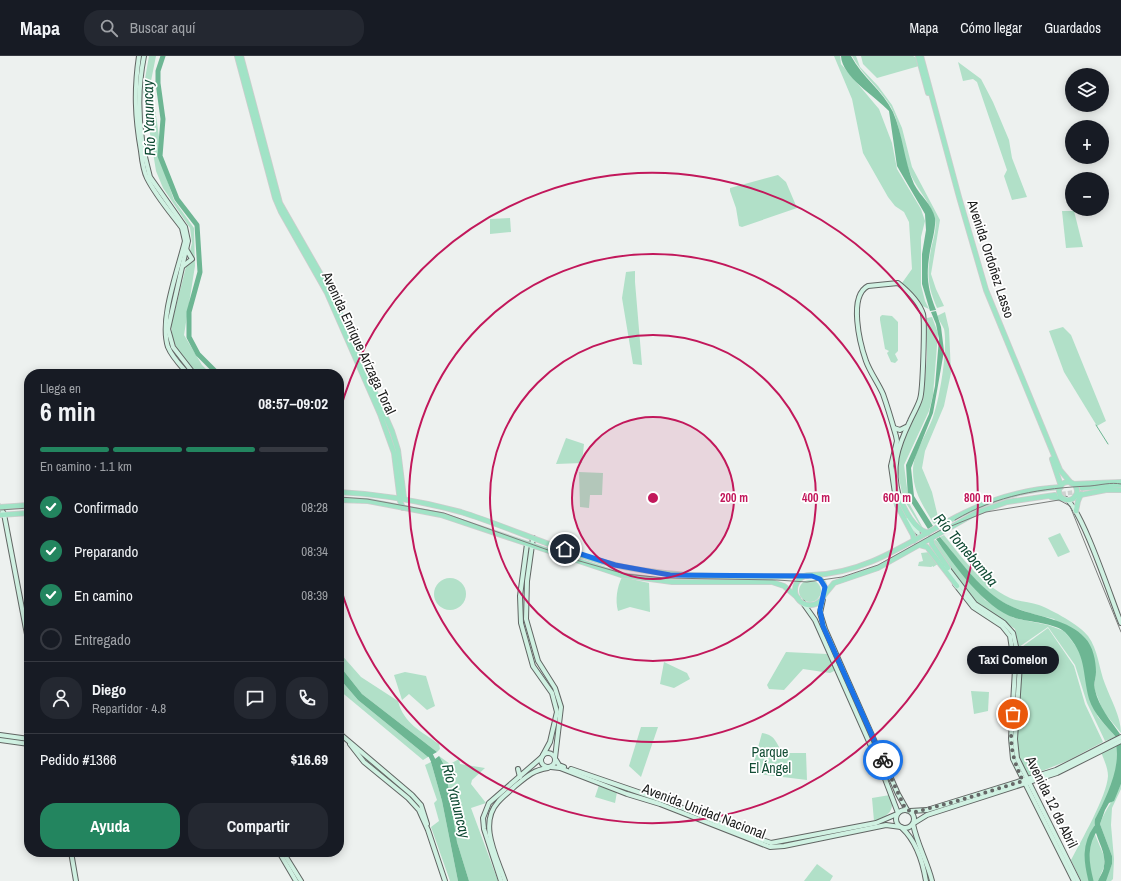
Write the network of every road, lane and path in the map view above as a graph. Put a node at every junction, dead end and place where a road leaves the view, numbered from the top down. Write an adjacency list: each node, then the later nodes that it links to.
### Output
1 (139, 56): 9 (main road)
2 (144, 56): 7 (main road)
3 (237, 56): 25 (main road, Avenida Enrique Arízaga Toral)
4 (241, 56): 25 (main road, Avenida Enrique Arízaga Toral)
5 (918, 56): 14 (main road, Avenida Ordoñez Lasso)
6 (921, 56): 14 (main road, Avenida Ordoñez Lasso)
7 (186, 248): 8 (main road); 8 (main road)
8 (181, 268): 10 (main road)
9 (184, 369)
10 (190, 369)
11 (906, 428): 12 (main road); 12 (main road); 13 (main road)
12 (894, 430): 13 (main road); 23 (main road)
13 (903, 435): 23 (main road)
14 (1057, 467): 15 (main road, Avenida Ordoñez Lasso); 17 (main road, Avenida Ordoñez Lasso)
15 (1059, 476): 18 (main road, Avenida Ordoñez Lasso); 20 (main road)
16 (1121, 482): 17 (main road)
17 (1072, 483): 18 (main road); 24 (main road)
18 (1061, 485): 20 (main road); 26 (main road)
19 (1121, 488): 21 (main road)
20 (1046, 489): 28 (main road)
21 (1082, 491): 24 (main road); 33 (main road)
22 (344, 492): 25 (main road)
23 (897, 496): 36 (main road); 37 (main road); 39 (main road)
24 (1075, 496): 26 (main road); 33 (main road)
25 (402, 498): 32 (main road, Avenida Enrique Arízaga Toral); 38 (main road)
26 (1065, 499): 30 (main road); 33 (main road)
27 (344, 500): 32 (main road)
28 (993, 500): 30 (main road); 37 (main road)
29 (24, 505): 31 (main road)
30 (996, 506): 40 (main road)
31 (0, 507): 35 (main road)
32 (403, 508): 41 (main road)
33 (1076, 511): 50 (main road)
34 (24, 513): 35 (main road)
35 (2, 515): 49 (main road)
36 (919, 533)
37 (928, 533): 39 (main road)
38 (533, 538): 41 (main road); 44 (main road)
39 (914, 541): 44 (main road)
40 (929, 541): 42 (main road); 43 (main road); 45 (main road, Avenida 12 de Abril)
41 (529, 545): 47 (main road); 59 (main road); 60 (main road)
42 (920, 545): 45 (main road); 46 (main road)
43 (948, 568): 65 (main road, Avenida 12 de Abril)
44 (810, 576): 46 (main road); 47 (main road)
45 (957, 586): 65 (main road, Avenida 12 de Abril)
46 (824, 596): 48 (main road); 66 (main road)
47 (798, 598): 48 (main road)
48 (803, 604): 67 (main road)
49 (24, 621)
50 (1121, 623)
51 (0, 735): 53 (main road)
52 (1121, 737): 58 (main road)
53 (24, 738)
54 (344, 738): 77 (main road)
55 (0, 740): 57 (main road)
56 (1121, 741): 58 (main road)
57 (24, 743)
58 (1113, 743): 65 (main road)
59 (542, 756): 60 (main road, Avenida Unidad Nacional); 61 (main road); 64 (main road)
60 (556, 759): 61 (main road); 63 (main road, Avenida Unidad Nacional)
61 (550, 768): 63 (main road, Avenida Unidad Nacional); 64 (main road)
62 (518, 769): 64 (main road)
63 (581, 775): 70 (main road, Avenida Unidad Nacional)
64 (524, 777): 78 (main road); 79 (main road)
65 (1026, 782): 66 (main road); 68 (main road); 82 (main road, Avenida 12 de Abril); 83 (main road, Avenida 12 de Abril)
66 (909, 810): 67 (main road); 68 (main road)
67 (898, 813): 69 (main road); 70 (main road, Avenida Unidad Nacional)
68 (913, 823): 69 (main road); 81 (main road)
69 (901, 828): 70 (main road, Avenida Unidad Nacional); 80 (main road)
70 (770, 845)
71 (72, 857): 74 (main road)
72 (282, 857): 75 (main road)
73 (287, 857): 76 (main road)
74 (76, 881)
75 (296, 881)
76 (301, 881)
77 (445, 881)
78 (501, 881)
79 (505, 881)
80 (926, 881)
81 (932, 881)
82 (1074, 881)
83 (1078, 881)

